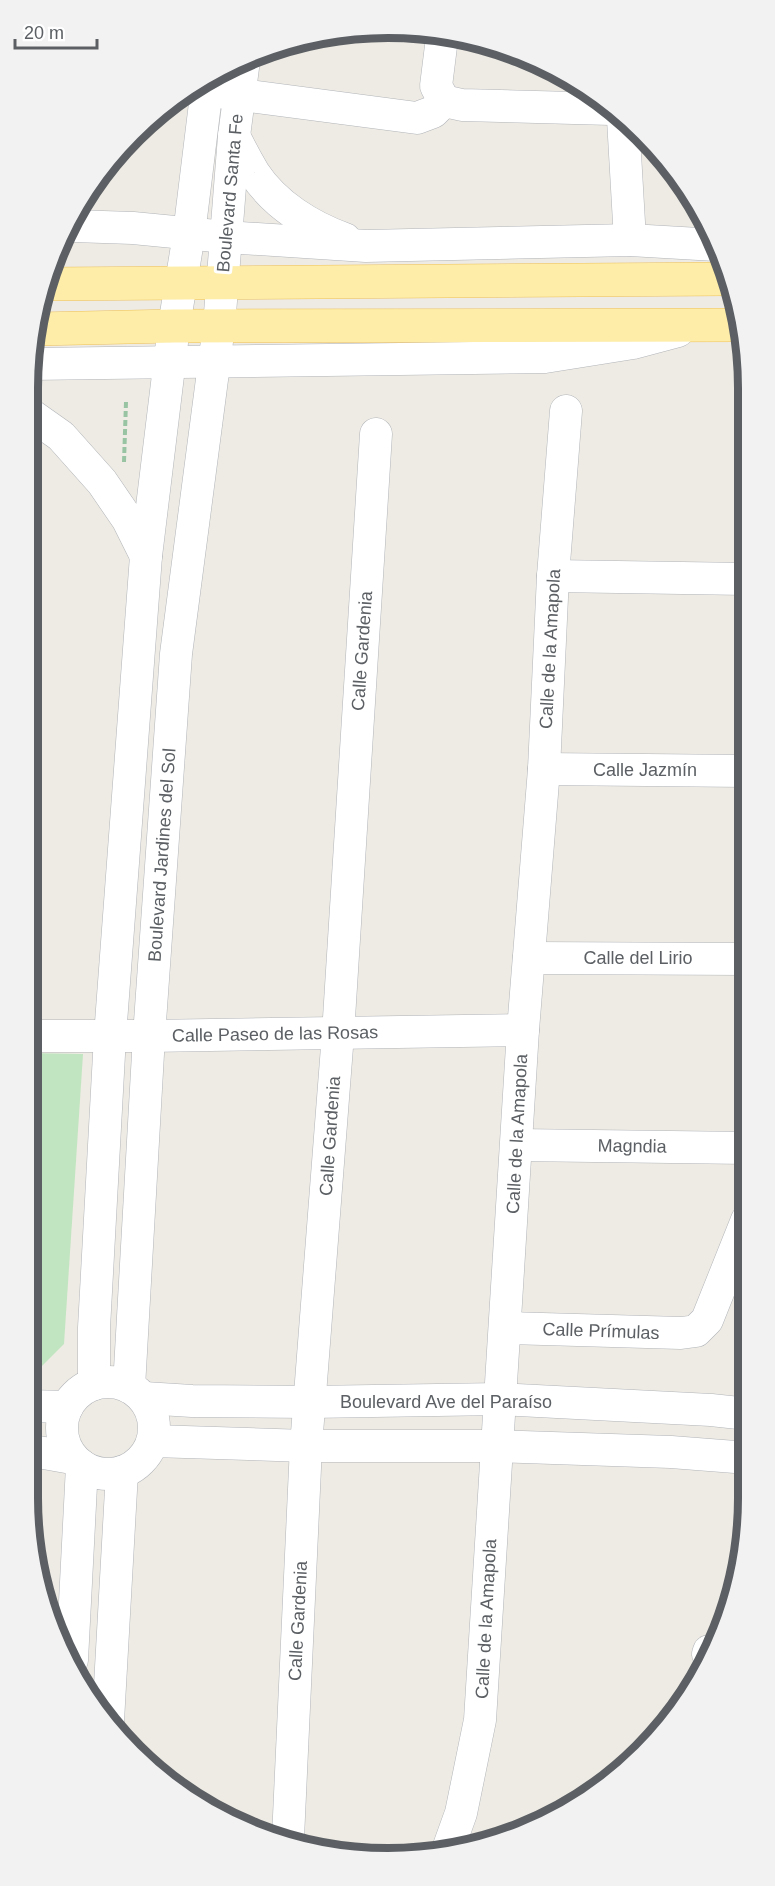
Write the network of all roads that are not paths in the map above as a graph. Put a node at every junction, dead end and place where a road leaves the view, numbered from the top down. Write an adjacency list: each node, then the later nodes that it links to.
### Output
1 (442, 41): 6 (street)
2 (243, 69): 5 (street, Boulevard Santa Fe)
3 (208, 87): 5 (street)
4 (204, 90): 11 (street, Boulevard Santa Fe)
5 (239, 95): 6 (street); 9 (street, Boulevard Santa Fe)
6 (444, 101): 7 (street)
7 (599, 109)
8 (624, 129): 13 (street)
9 (234, 136): 12 (street, Boulevard Santa Fe); 15 (street)
10 (77, 226): 11 (street)
11 (189, 234): 12 (street); 17 (street, Boulevard Santa Fe)
12 (226, 237): 15 (street); 18 (street, Boulevard Santa Fe)
13 (630, 240): 14 (street); 15 (street)
14 (707, 245)
15 (366, 246)
16 (720, 279): 18 (main road)
17 (181, 282): 18 (main road); 19 (main road); 22 (street, Boulevard Santa Fe)
18 (223, 283): 23 (street, Boulevard Santa Fe)
19 (53, 284)
20 (698, 325): 21 (main road); 23 (main road); 26 (street)
21 (732, 325)
22 (174, 326): 23 (main road); 24 (main road); 25 (street, Boulevard Jardines del Sol)
23 (219, 326): 26 (street, Boulevard Jardines del Sol)
24 (42, 328)
25 (170, 360): 26 (street); 27 (street); 31 (street, Boulevard Jardines del Sol)
26 (215, 362): 42 (street, Boulevard Jardines del Sol)
27 (38, 364)
28 (566, 411): 32 (street, Calle de la Amapola)
29 (38, 420): 31 (street)
30 (376, 434): 39 (street, Calle Gardenia)
31 (146, 556): 41 (street, Boulevard Jardines del Sol)
32 (553, 576): 33 (street); 34 (street, Calle de la Amapola)
33 (738, 579)
34 (544, 769): 35 (street, Calle Jazmín); 36 (street, Calle de la Amapola)
35 (738, 771)
36 (529, 958): 37 (street, Calle del Lirio); 38 (street, Calle de la Amapola)
37 (738, 959)
38 (522, 1030): 39 (street, Calle Paseo de las Rosas); 43 (street, Calle de la Amapola)
39 (338, 1034): 42 (street, Calle Paseo de las Rosas); 50 (street, Calle Gardenia)
40 (38, 1036): 41 (street, Calle Paseo de las Rosas)
41 (110, 1036): 42 (street, Calle Paseo de las Rosas); 47 (street, Boulevard Jardines del Sol)
42 (149, 1036): 48 (street, Boulevard Jardines del Sol)
43 (517, 1145): 44 (street, Magndia); 46 (street, Calle de la Amapola)
44 (738, 1148)
45 (738, 1242): 46 (street, Calle Prímulas)
46 (505, 1328): 49 (street, Calle de la Amapola)
47 (94, 1384): 48 (street); 52 (street)
48 (136, 1392): 50 (street, Boulevard Ave del Paraíso); 54 (street)
49 (500, 1399): 50 (street, Boulevard Ave del Paraíso); 53 (street, Boulevard Ave del Paraíso); 56 (street, Calle de la Amapola)
50 (310, 1402): 55 (street, Calle Gardenia)
51 (38, 1406): 52 (street)
52 (66, 1407): 59 (street)
53 (738, 1413)
54 (153, 1441): 55 (street); 60 (street)
55 (306, 1446): 56 (street); 63 (street, Calle Gardenia)
56 (496, 1446): 58 (street); 64 (street, Calle de la Amapola)
57 (38, 1453): 59 (street)
58 (738, 1457)
59 (77, 1462): 60 (street); 61 (street)
60 (122, 1472): 62 (street)
61 (72, 1649)
62 (109, 1710)
63 (288, 1834)
64 (450, 1843)

